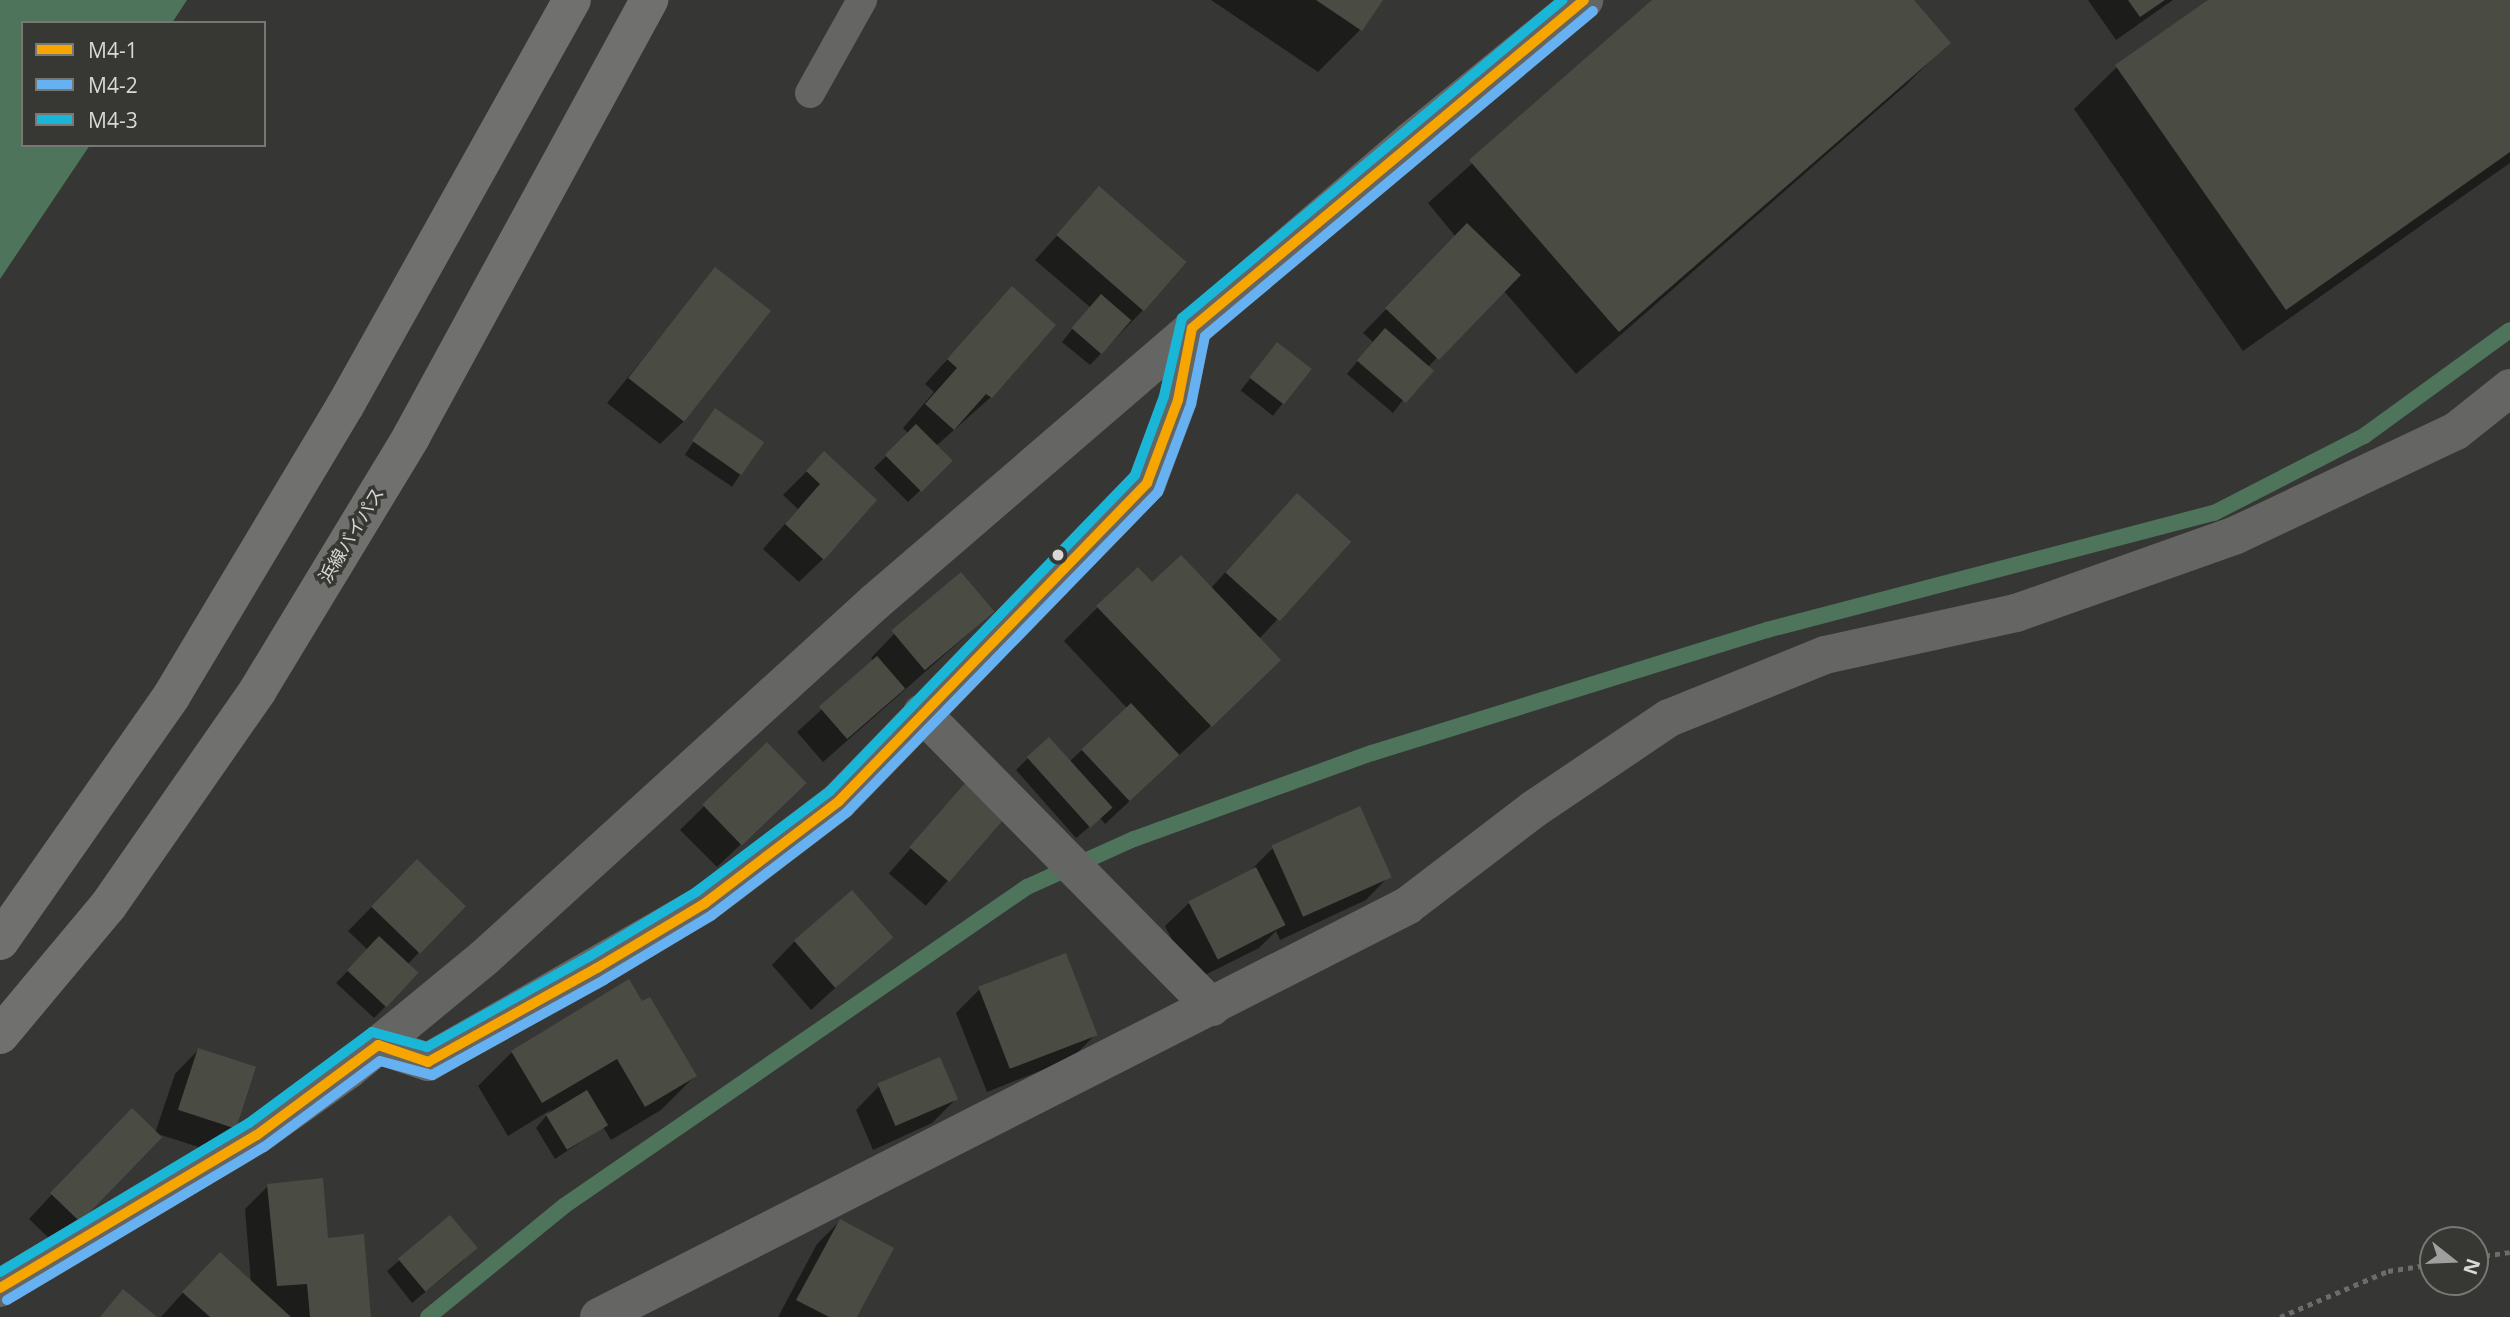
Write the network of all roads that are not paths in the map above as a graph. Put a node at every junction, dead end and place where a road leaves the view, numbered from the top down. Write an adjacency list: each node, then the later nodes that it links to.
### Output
1 (572, 0): 9 (highway)
2 (649, 0): 11 (highway, 浜線バイパス)
3 (862, 0): 5 (lane)
4 (1584, 0): 6 (street)
5 (810, 93)
6 (1192, 328): 8 (street); 12 (street)
7 (2510, 388): 10 (street)
8 (922, 713): 10 (street); 12 (street)
9 (0, 941)
10 (1212, 1007): 14 (street)
11 (0, 1035)
12 (378, 1045): 13 (street)
13 (0, 1288)
14 (599, 1317)

